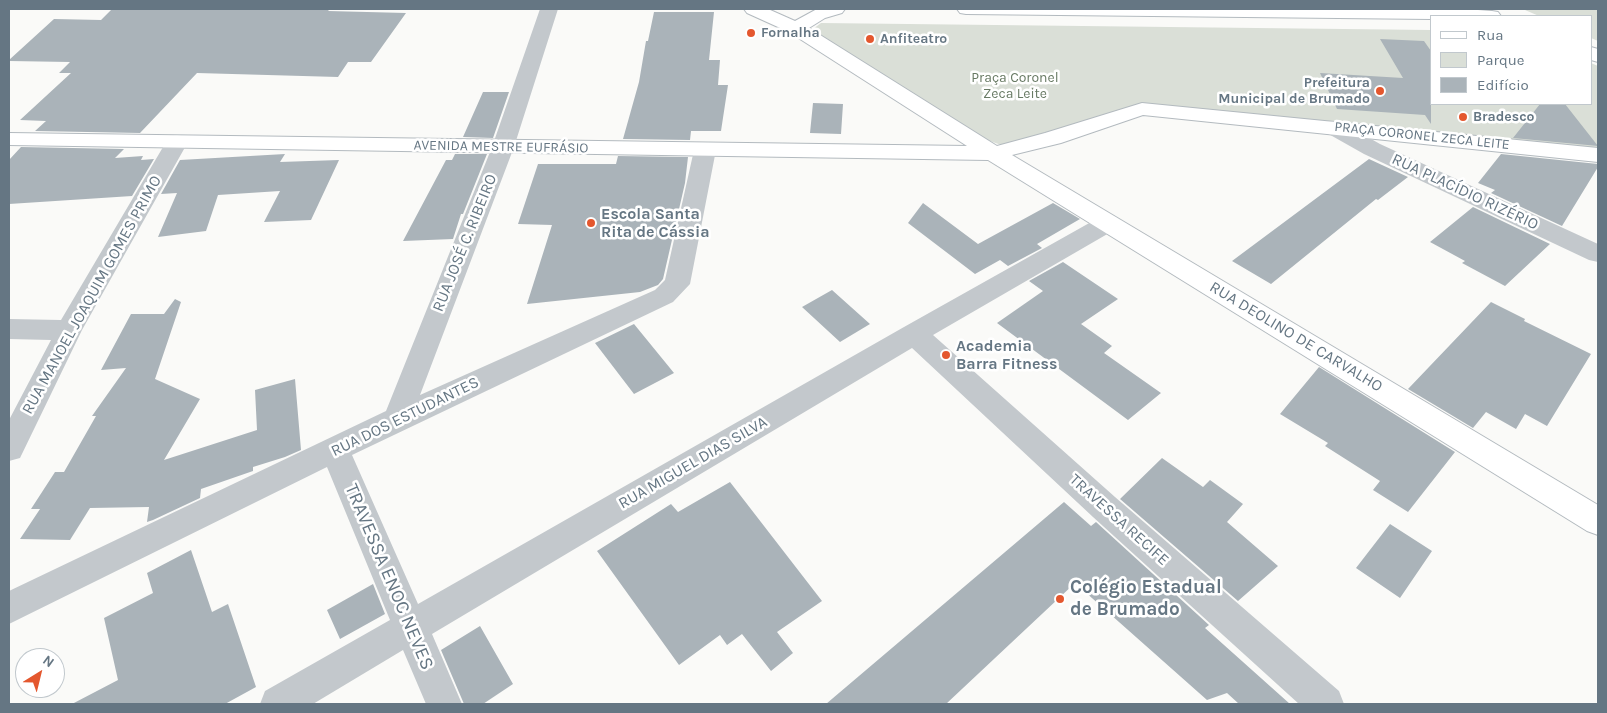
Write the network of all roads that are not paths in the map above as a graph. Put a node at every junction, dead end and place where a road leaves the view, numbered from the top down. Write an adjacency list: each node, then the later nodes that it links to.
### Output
1 (549, 9): 12 (street, RUA JOSÉ C. RIBEIRO)
2 (754, 9): 8 (main road)
3 (836, 9): 8 (main road)
4 (966, 9): 5 (main road)
5 (972, 9): 6 (main road)
6 (1458, 11): 7 (main road)
7 (1485, 15)
8 (796, 28): 14 (main road)
9 (1333, 127): 14 (main road, PRAÇA CORONEL ZECA LEITE); 15 (main road, PRAÇA CORONEL ZECA LEITE); 17 (street, RUA PLACÍDIO RIZÉRIO)
10 (9, 139): 11 (main road, AVENIDA MESTRE EUFRÁSIO)
11 (177, 142): 12 (main road, AVENIDA MESTRE EUFRÁSIO); 19 (street, RUA MANOEL JOAQUIM GOMES PRIMO)
12 (503, 147): 13 (main road, AVENIDA MESTRE EUFRÁSIO); 21 (street, RUA JOSÉ C. RIBEIRO)
13 (704, 150): 14 (main road, AVENIDA MESTRE EUFRÁSIO); 21 (street, RUA DOS ESTUDANTES)
14 (994, 153): 16 (main road, RUA DEOLINO DE CARVALHO)
15 (1598, 155)
16 (1108, 224): 20 (street, RUA MIGUEL DIAS SILVA); 24 (main road, RUA DEOLINO DE CARVALHO)
17 (1598, 254)
18 (9, 329): 19 (street)
19 (69, 330): 22 (street, RUA MANOEL JOAQUIM GOMES PRIMO)
20 (914, 334): 26 (street, RUA MIGUEL DIAS SILVA); 29 (street, TRAVESSA RECIFE)
21 (396, 419): 23 (street, RUA DOS ESTUDANTES)
22 (9, 450)
23 (334, 450): 25 (street, RUA DOS ESTUDANTES); 26 (street, TRAVESSA ENOC NEVES)
24 (1598, 521)
25 (9, 608)
26 (409, 628): 27 (street, RUA MIGUEL DIAS SILVA); 28 (street, TRAVESSA ENOC NEVES)
27 (278, 704)
28 (444, 704)
29 (1326, 704)

